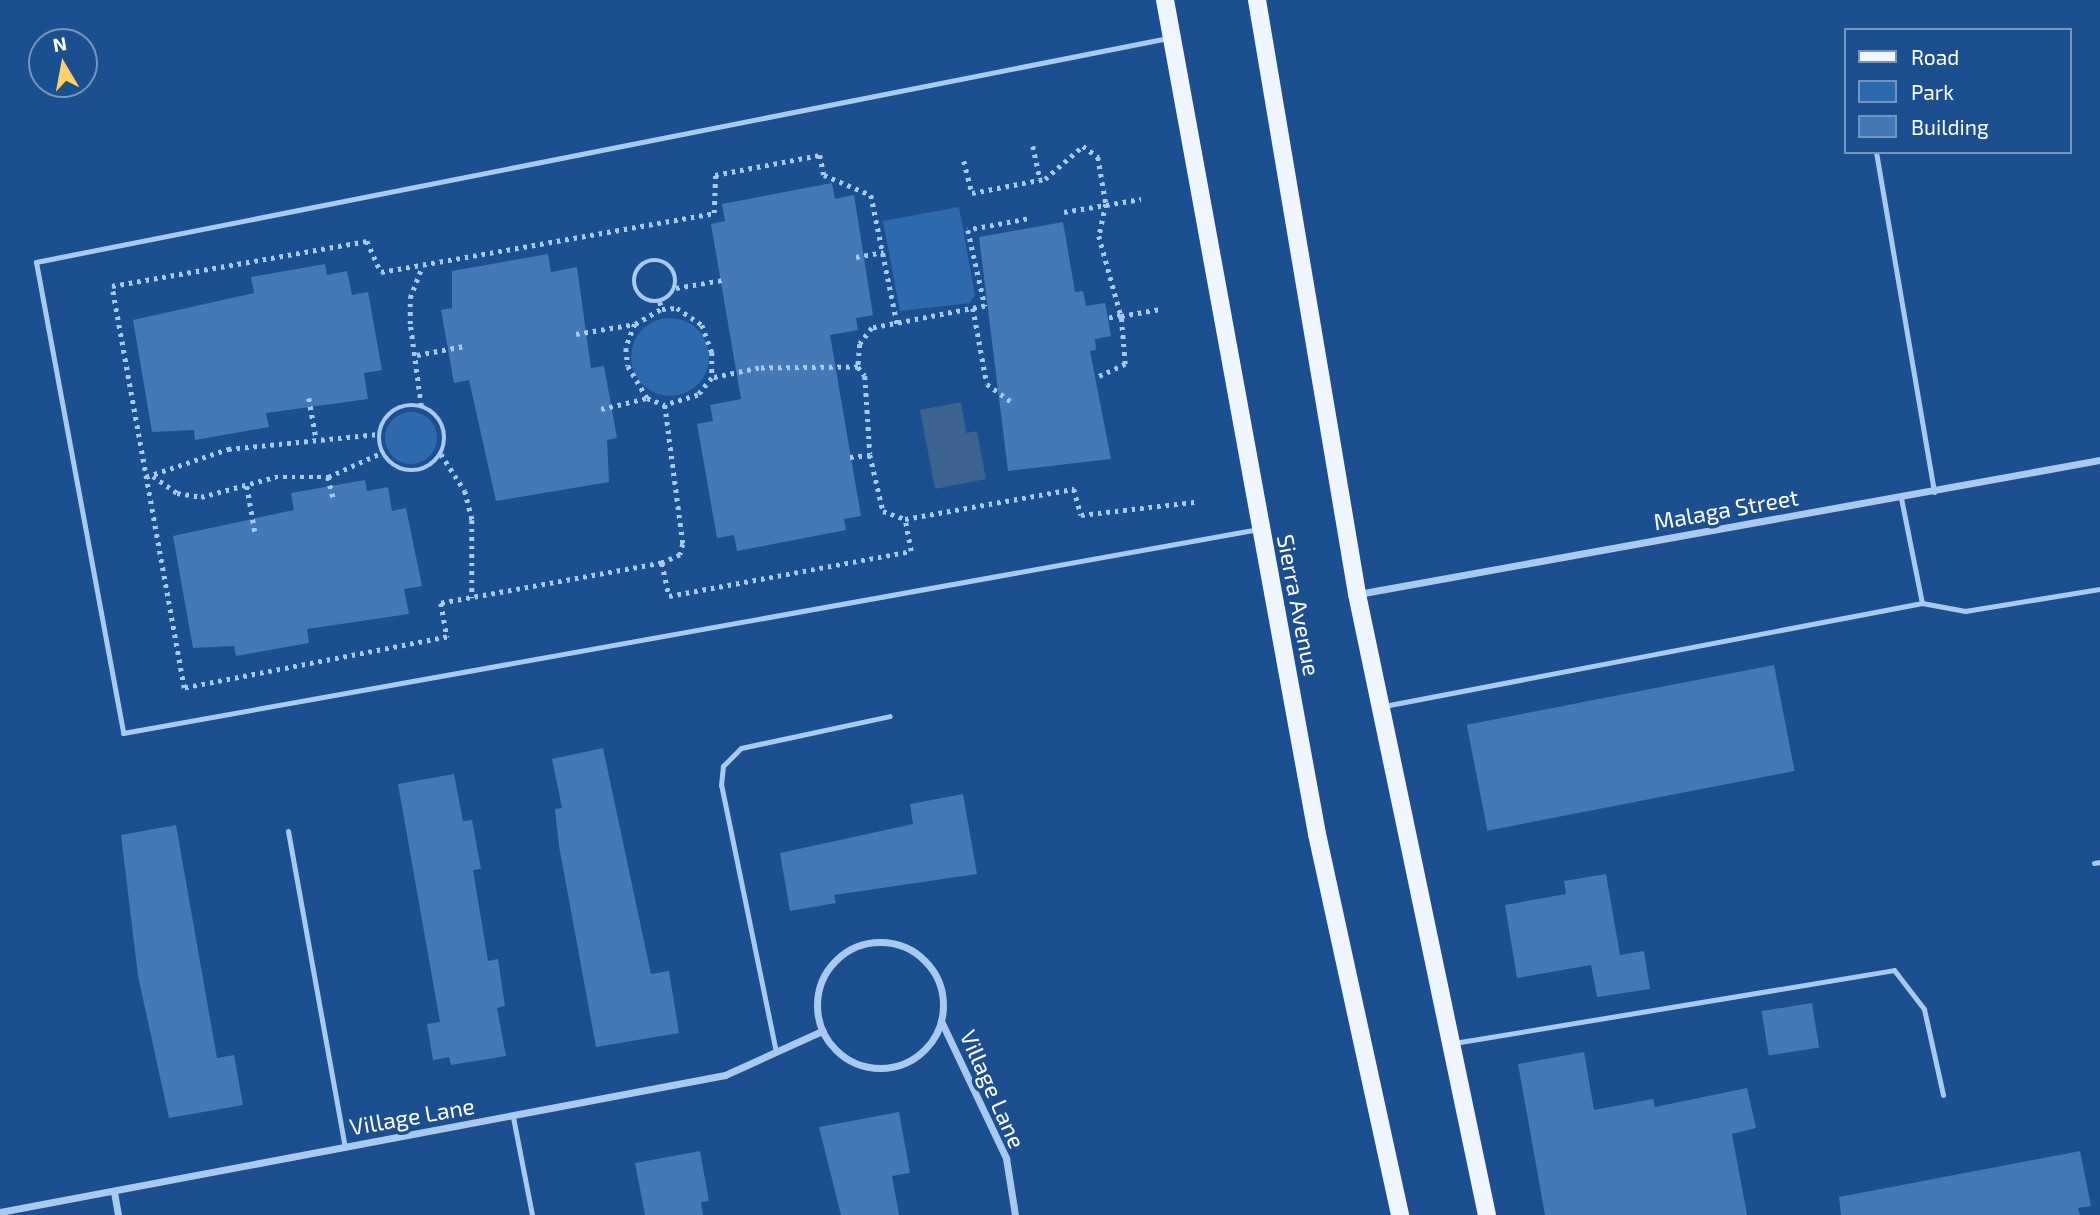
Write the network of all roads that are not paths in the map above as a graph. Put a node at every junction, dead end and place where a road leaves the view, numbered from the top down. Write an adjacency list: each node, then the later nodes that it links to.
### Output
1 (1165, 0): 3 (main road, Sierra Avenue)
2 (1257, 0): 10 (main road)
3 (1171, 38): 8 (main road, Sierra Avenue); 8 (lane)
4 (1876, 154): 6 (lane)
5 (2100, 460): 6 (street, Malaga Street)
6 (1934, 492): 7 (street, Malaga Street)
7 (1902, 498): 10 (street, Malaga Street); 11 (lane)
8 (1259, 529): 27 (main road, Sierra Avenue)
9 (2100, 589): 11 (lane)
10 (1357, 594): 12 (main road)
11 (1922, 603): 12 (lane)
12 (1381, 706): 17 (main road)
13 (890, 716): 18 (lane)
14 (288, 831): 21 (lane)
15 (941, 1021): 16 (street); 16 (street); 26 (street, Village Lane)
16 (822, 1031): 18 (street, Village Lane)
17 (1454, 1043): 19 (lane); 28 (main road)
18 (776, 1052): 20 (street, Village Lane)
19 (1943, 1095)
20 (513, 1117): 21 (street, Village Lane); 25 (lane)
21 (345, 1148): 22 (street, Village Lane)
22 (114, 1192): 23 (street, Village Lane); 24 (street)
23 (0, 1212)
24 (118, 1215)
25 (532, 1215)
26 (1015, 1215)
27 (1400, 1215)
28 (1488, 1215)

